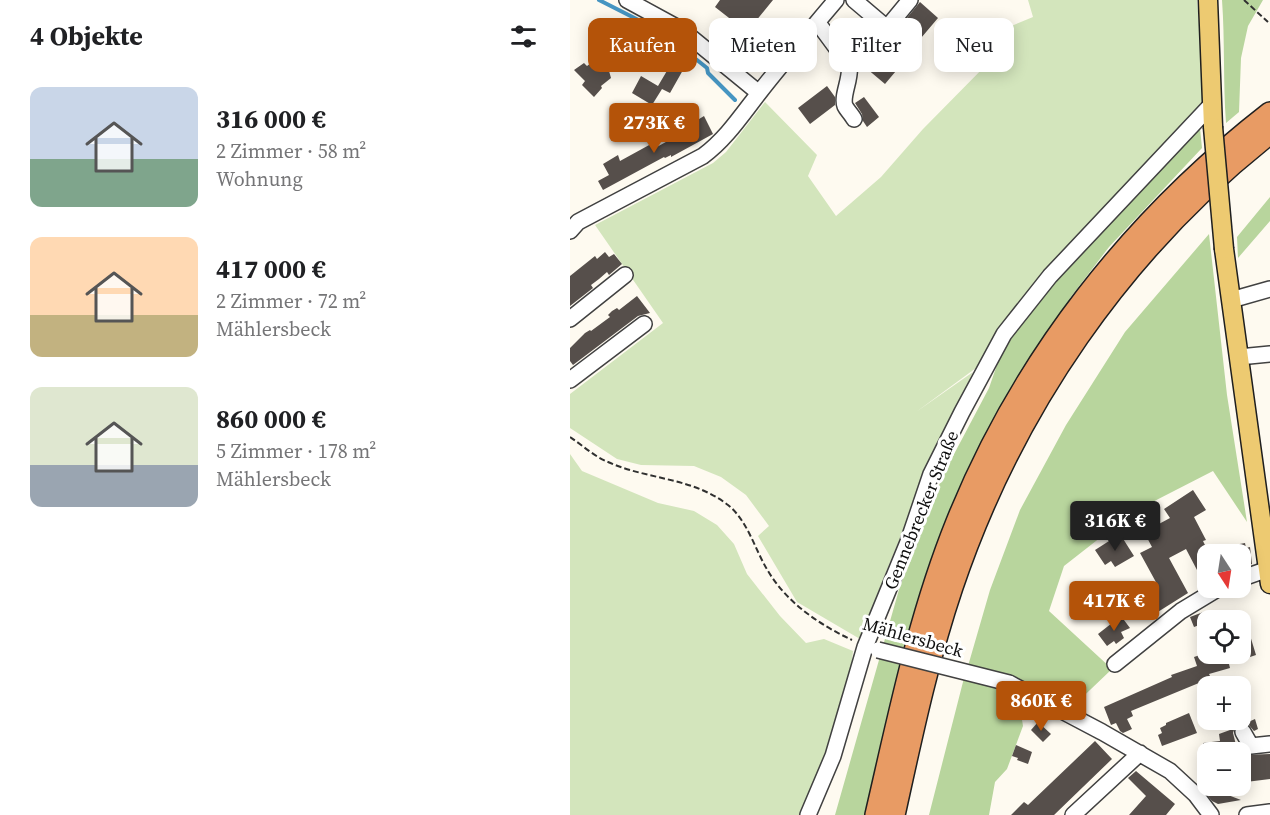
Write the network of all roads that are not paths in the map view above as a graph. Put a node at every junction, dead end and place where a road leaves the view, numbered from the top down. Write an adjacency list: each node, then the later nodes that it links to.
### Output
1 (627, 0): 9 (street)
2 (836, 0): 8 (street)
3 (854, 0): 6 (street)
4 (910, 0): 7 (street)
5 (1208, 0): 10 (main road)
6 (875, 18)
7 (895, 18)
8 (818, 23): 9 (street); 12 (street)
9 (759, 93): 14 (street)
10 (1213, 103): 17 (main road, bridge); 27 (street, Gennebrecker Straße)
11 (1270, 113): 34 (highway)
12 (854, 119)
13 (1270, 134): 35 (highway)
14 (573, 223)
15 (625, 275): 18 (street)
16 (1270, 289): 17 (street)
17 (1231, 300): 21 (main road)
18 (570, 319)
19 (644, 324): 22 (street)
20 (1270, 354): 21 (street)
21 (1239, 357): 23 (main road)
22 (570, 380)
23 (1268, 549): 24 (main road)
24 (1269, 577): 25 (street)
25 (1251, 578)
26 (1202, 598): 28 (street)
27 (872, 648): 31 (street, Mählersbeck, bridge); 33 (street, Gennebrecker Straße)
28 (1115, 664)
29 (1243, 732): 30 (street)
30 (1270, 744)
31 (1140, 753): 36 (street); 37 (street, Mählersbeck)
32 (1270, 812): 38 (street)
33 (808, 815)
34 (876, 815)
35 (894, 815)
36 (1073, 815)
37 (1211, 815)
38 (1247, 815)

